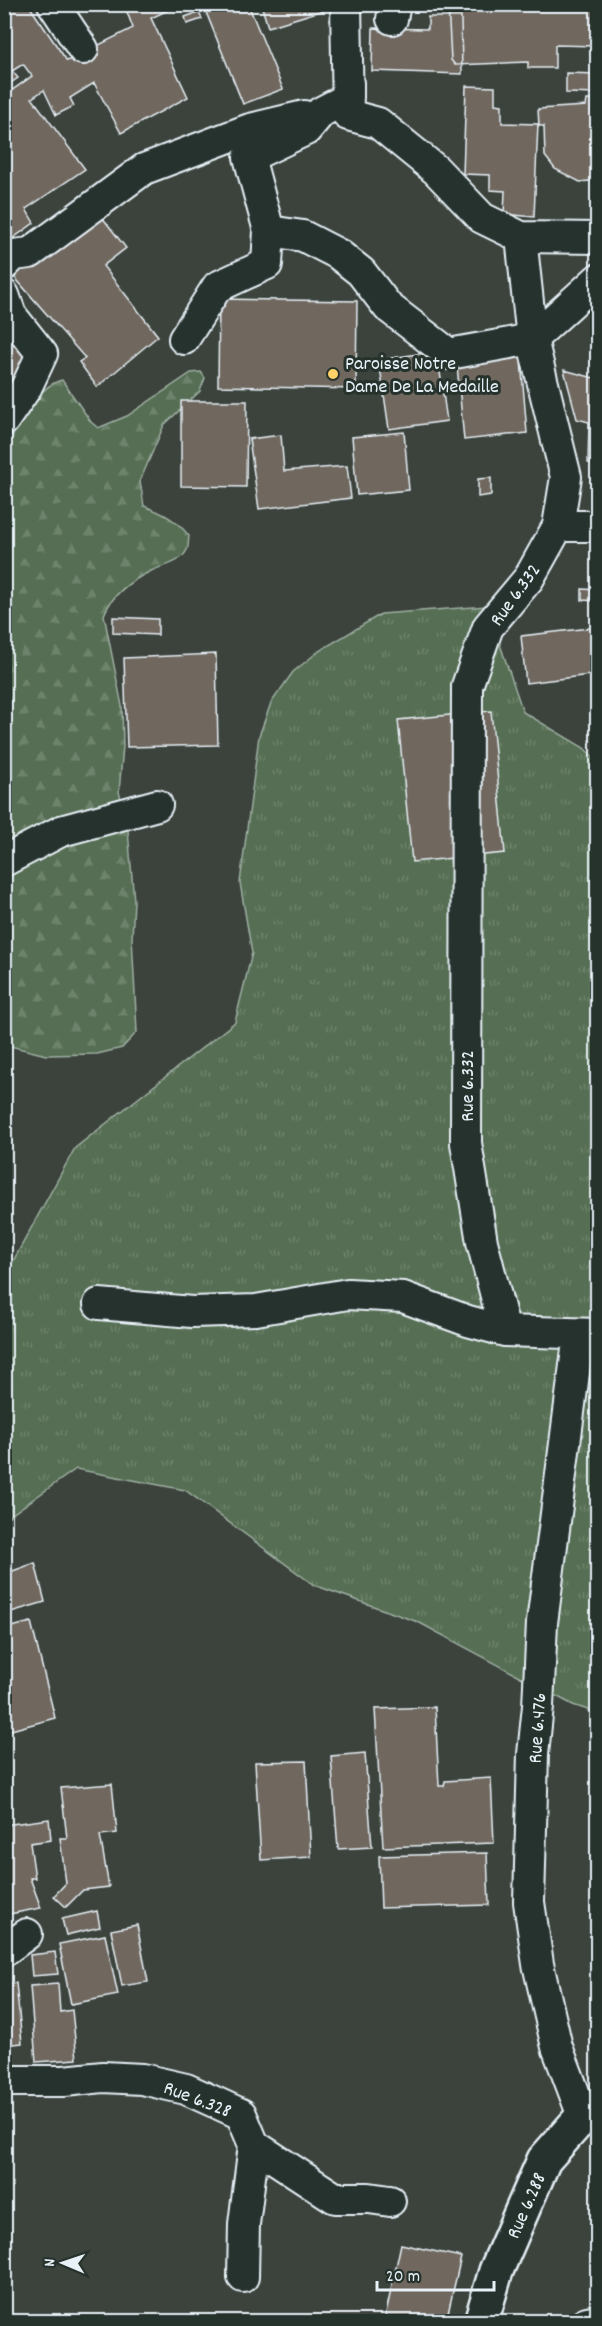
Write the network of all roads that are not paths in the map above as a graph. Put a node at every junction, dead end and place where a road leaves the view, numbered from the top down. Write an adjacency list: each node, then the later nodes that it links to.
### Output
1 (53, 4): 3 (street)
2 (346, 4): 4 (street)
3 (82, 49)
4 (334, 113): 5 (street); 6 (street); 8 (street)
5 (269, 231): 11 (street); 12 (street)
6 (521, 237): 7 (street); 12 (street, Rue 6.332)
7 (597, 238)
8 (4, 265)
9 (597, 279): 12 (street)
10 (4, 295): 13 (street)
11 (184, 339)
12 (532, 339): 14 (street, Rue 6.332)
13 (4, 420)
14 (558, 526): 15 (street); 19 (street, Rue 6.332)
15 (597, 526)
16 (157, 805): 17 (street)
17 (4, 861)
18 (99, 1304): 19 (street)
19 (506, 1331): 20 (street)
20 (588, 1334): 22 (street, Rue 6.476)
21 (4, 2081): 23 (street, Rue 6.328)
22 (590, 2111): 27 (street, Rue 6.288)
23 (254, 2145): 24 (street); 25 (street)
24 (390, 2201)
25 (243, 2277)
26 (597, 2320): 28 (street)
27 (481, 2322)
28 (587, 2322)

